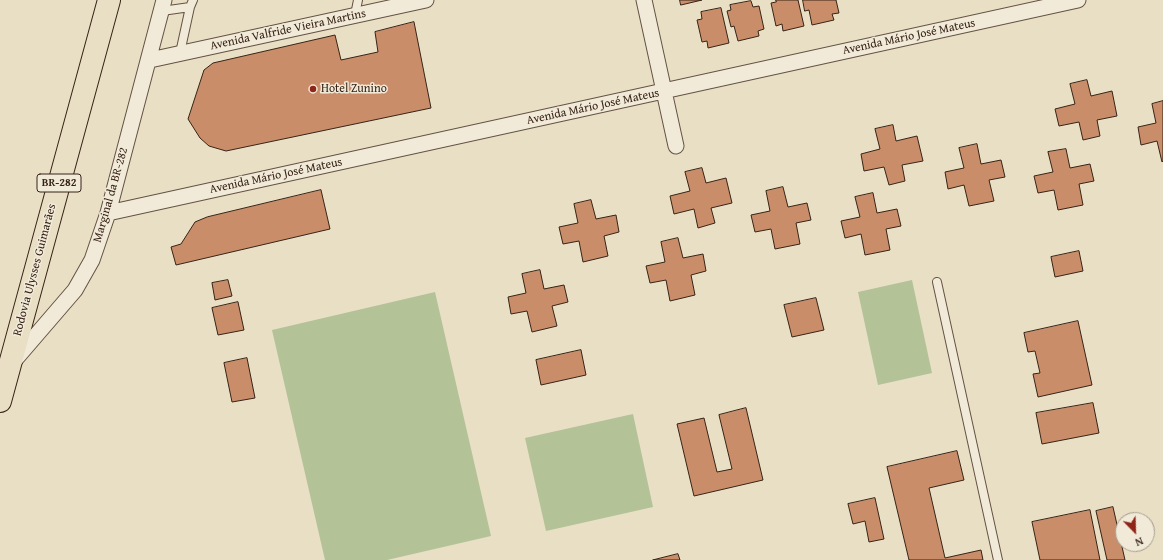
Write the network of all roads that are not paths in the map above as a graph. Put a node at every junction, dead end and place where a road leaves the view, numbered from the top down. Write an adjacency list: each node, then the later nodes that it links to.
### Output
1 (109, 0): 15 (highway, Rodovia Ulysses Guimarães / BR-282)
2 (358, 0): 8 (lane)
3 (426, 0): 8 (street, Avenida Valfride Vieira Martins)
4 (644, 0): 11 (street)
5 (1078, 0): 11 (street, Avenida Mário José Mateus)
6 (192, 4): 7 (lane); 9 (lane)
7 (163, 6): 10 (street, Marginal da BR-282)
8 (355, 15): 9 (street, Avenida Valfride Vieira Martins)
9 (180, 53): 10 (street, Avenida Valfride Vieira Martins)
10 (150, 60): 13 (street, Marginal da BR-282)
11 (664, 92): 12 (street); 13 (street, Avenida Mário José Mateus)
12 (676, 146)
13 (108, 213): 15 (street, Marginal da BR-282)
14 (937, 282): 17 (lane)
15 (10, 365): 16 (highway, Rodovia Ulysses Guimarães / BR-282)
16 (0, 401)
17 (998, 560)

